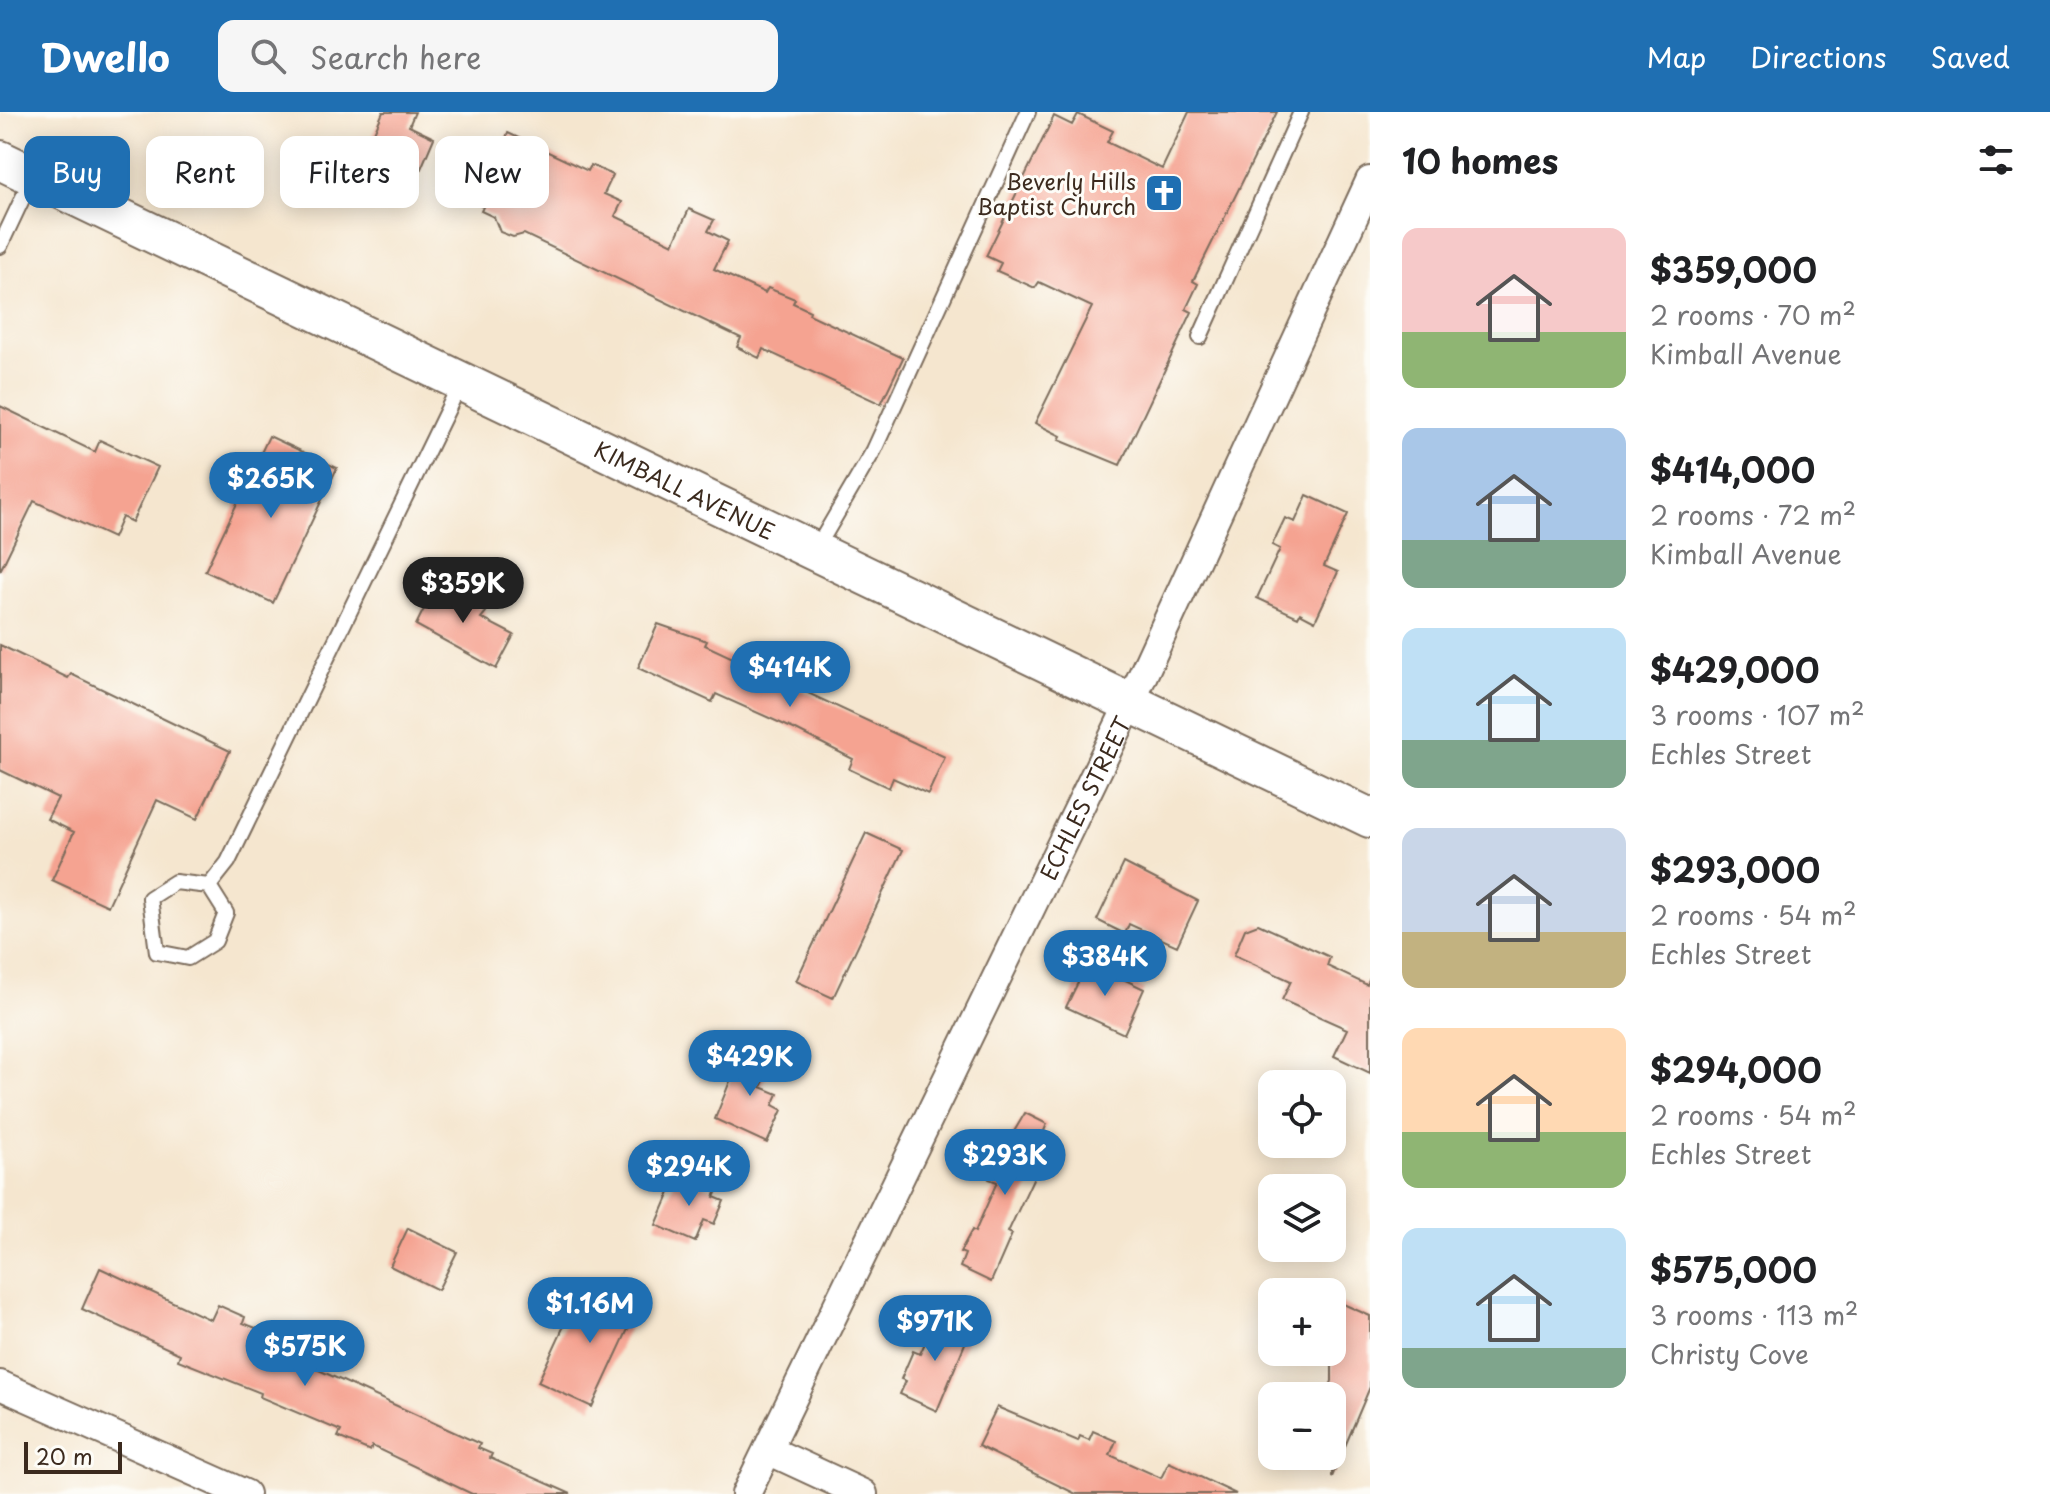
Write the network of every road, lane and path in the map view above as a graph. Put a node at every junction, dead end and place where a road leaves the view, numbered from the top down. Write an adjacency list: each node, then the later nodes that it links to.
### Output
1 (1028, 112): 8 (lane)
2 (1301, 112): 6 (lane)
3 (17, 168): 5 (lane); 7 (main road, KIMBALL AVENUE)
4 (1370, 181): 9 (street, ECHLES STREET)
5 (0, 246)
6 (1200, 337)
7 (461, 382): 8 (main road, KIMBALL AVENUE); 11 (lane)
8 (815, 552): 9 (main road, KIMBALL AVENUE)
9 (1130, 703): 10 (main road, KIMBALL AVENUE); 13 (street, ECHLES STREET)
10 (1370, 818)
11 (209, 886): 11 (lane)
12 (0, 1385): 14 (street)
13 (768, 1450): 15 (street, ECHLES STREET); 16 (street)
14 (245, 1494)
15 (746, 1494)
16 (863, 1494)

